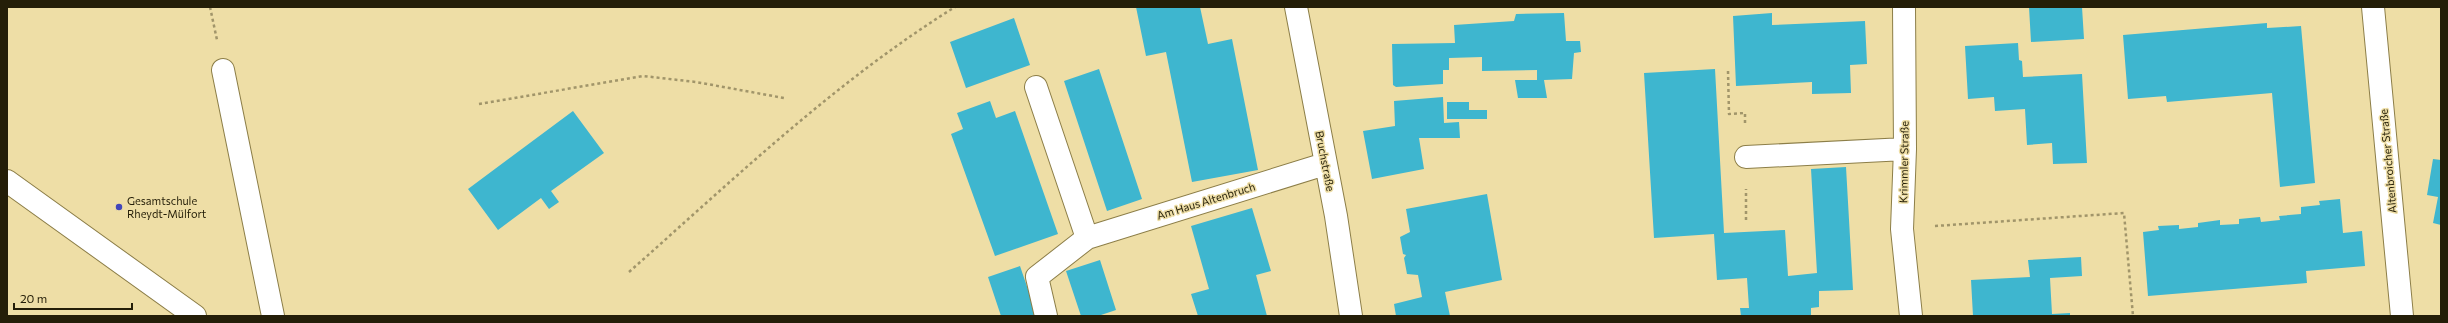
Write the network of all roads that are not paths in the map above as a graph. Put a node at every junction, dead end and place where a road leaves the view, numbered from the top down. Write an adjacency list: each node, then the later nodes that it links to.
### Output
1 (1296, 7): 8 (street, Bruchstraße)
2 (1904, 7): 6 (street, Krimmler Straße)
3 (2373, 7): 16 (street, Altenbroicher Straße)
4 (223, 70): 12 (street)
5 (1036, 87): 10 (street)
6 (1905, 149): 7 (street); 15 (street, Krimmler Straße)
7 (1746, 157)
8 (1325, 164): 10 (street, Am Haus Altenbruch); 14 (street, Bruchstraße)
9 (7, 181): 11 (street)
10 (1087, 238): 13 (street, Am Haus Altenbruch)
11 (196, 316)
12 (273, 316)
13 (1046, 316)
14 (1352, 316)
15 (1911, 316)
16 (2402, 316)

